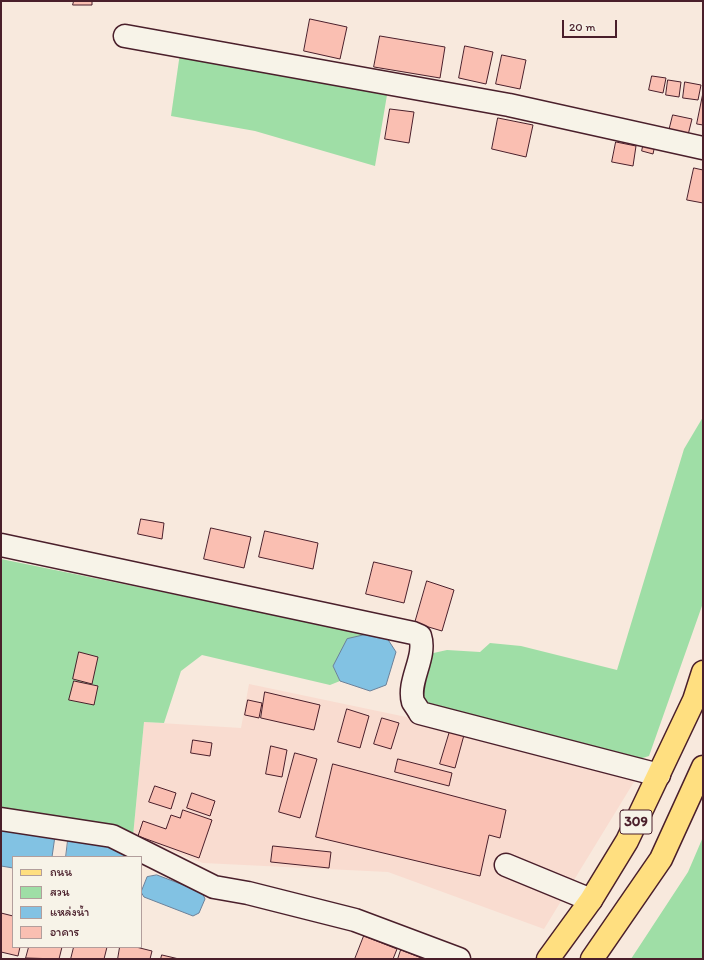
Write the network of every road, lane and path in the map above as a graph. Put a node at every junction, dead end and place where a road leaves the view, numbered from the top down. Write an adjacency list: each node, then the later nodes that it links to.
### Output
1 (124, 36): 2 (street)
2 (703, 148)
3 (1, 545): 6 (street)
4 (703, 672): 6 (main road, 309)
5 (703, 767): 12 (main road, 309)
6 (659, 776): 9 (main road, 309)
7 (1, 819): 10 (street)
8 (506, 865): 9 (street)
9 (591, 900): 11 (main road, 309)
10 (460, 959)
11 (548, 959)
12 (592, 959)

